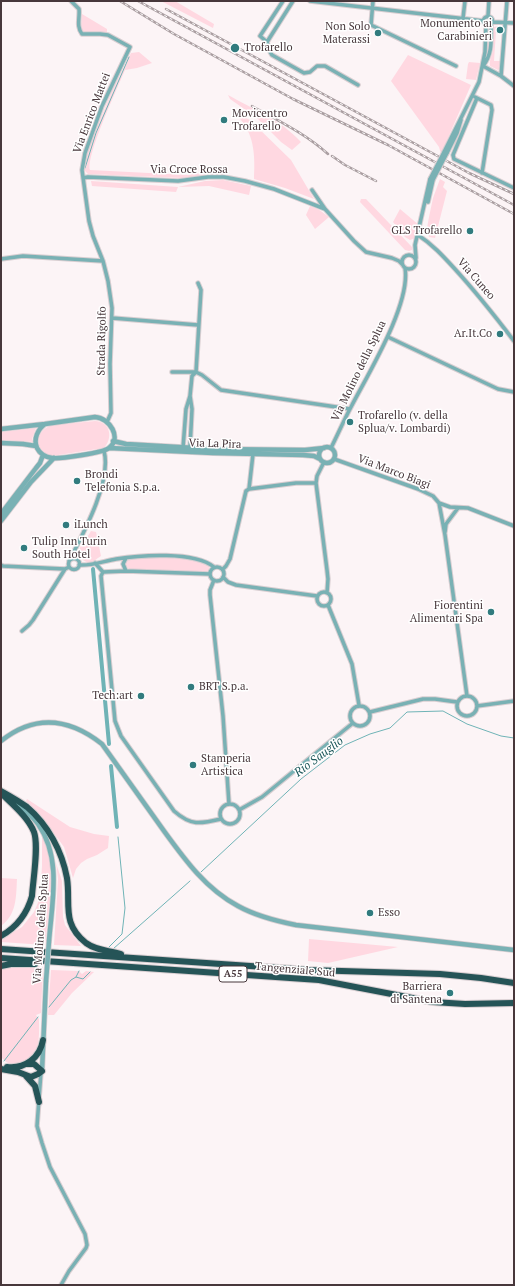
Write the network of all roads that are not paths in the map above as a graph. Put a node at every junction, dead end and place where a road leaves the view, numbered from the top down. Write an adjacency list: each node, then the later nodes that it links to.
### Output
1 (71, 1): 25 (street, Via Enrico Mattei)
2 (283, 1): 16 (street)
3 (293, 1): 16 (street)
4 (310, 1): 9 (street)
5 (373, 1): 9 (street)
6 (464, 1): 11 (street)
7 (489, 1): 10 (street)
8 (507, 1): 12 (street)
9 (372, 8): 11 (street); 17 (street)
10 (488, 16): 13 (street); 14 (street)
11 (463, 18): 13 (street)
12 (505, 22): 14 (street); 15 (street); 19 (street)
13 (485, 23): 14 (street); 18 (street)
14 (492, 23): 18 (street)
15 (514, 23)
16 (267, 42): 20 (street)
17 (456, 66)
18 (482, 66): 19 (street); 22 (street)
19 (501, 76): 21 (street)
20 (358, 85)
21 (514, 86)
22 (472, 96): 23 (street); 29 (street, bridge)
23 (477, 98): 24 (street); 24 (street)
24 (482, 174): 26 (street)
25 (83, 178): 28 (street, Via Croce Rossa); 36 (street, Via Enrico Mattei)
26 (514, 188)
27 (312, 190): 28 (street)
28 (325, 209): 33 (street, Via Croce Rossa)
29 (418, 235): 30 (street); 45 (street, Via Cuneo)
30 (416, 245): 31 (street); 34 (street)
31 (410, 254): 32 (street); 34 (street)
32 (405, 256): 33 (street, Via Croce Rossa); 37 (street)
33 (392, 258): 37 (street, Via Croce Rossa)
34 (416, 258): 39 (street)
35 (1, 259): 36 (street)
36 (103, 261): 42 (street, Strada Rigolfo)
37 (402, 264): 38 (street)
38 (405, 268): 39 (street); 40 (street, Via Molino della Splua)
39 (412, 269): 40 (street, Via Molino della Splua)
40 (406, 278): 44 (street, Via Molino della Splua)
41 (198, 283): 43 (street)
42 (112, 318): 43 (street); 51 (street, Strada Rigolfo)
43 (198, 325): 47 (street)
44 (388, 337): 48 (street); 50 (street, Via Molino della Splua)
45 (514, 341)
46 (172, 372): 47 (street)
47 (196, 372): 49 (street); 50 (street)
48 (514, 392)
49 (190, 396): 52 (street); 53 (street)
50 (350, 409): 63 (street, Via Molino della Splua)
51 (108, 422): 54 (street); 56 (street)
52 (185, 422): 53 (street); 60 (street)
53 (191, 423): 61 (street)
54 (45, 424): 55 (street); 58 (street)
55 (1, 429)
56 (113, 440): 59 (street); 60 (street, Via La Pira)
57 (1, 443): 58 (street)
58 (36, 446): 66 (street)
59 (109, 448): 64 (street); 65 (street, Via La Pira)
60 (183, 448): 61 (street, Via La Pira)
61 (190, 448): 62 (street, Via La Pira)
62 (324, 448): 63 (street); 69 (street)
63 (331, 448): 68 (street)
64 (104, 451): 67 (street); 78 (street)
65 (253, 454): 69 (street, Via La Pira); 71 (street)
66 (43, 455): 67 (street); 74 (street)
67 (54, 458): 75 (street)
68 (334, 459): 69 (street); 72 (street, Via Marco Biagi)
69 (322, 460): 70 (street)
70 (316, 483): 71 (street); 94 (street)
71 (249, 488): 88 (street)
72 (439, 503): 73 (street, Via Marco Biagi); 77 (street)
73 (458, 508): 76 (street, Via Marco Biagi); 77 (street)
74 (1, 514)
75 (1, 522)
76 (514, 526)
77 (445, 536): 98 (street)
78 (77, 544): 80 (street); 81 (street)
79 (127, 557): 82 (street); 86 (street); 89 (street)
80 (78, 560): 81 (street); 84 (street)
81 (69, 561): 85 (street)
82 (94, 563): 84 (street); 90 (street)
83 (1, 565): 87 (street)
84 (79, 565): 85 (street)
85 (70, 567): 87 (street)
86 (214, 567): 88 (street); 91 (street)
87 (65, 569): 97 (street)
88 (223, 569): 92 (street)
89 (126, 571): 90 (street); 91 (street)
90 (103, 572): 109 (street)
91 (210, 574): 93 (street)
92 (223, 577): 93 (street); 95 (street)
93 (214, 580): 107 (street)
94 (327, 593): 95 (street); 96 (street)
95 (317, 596): 96 (street)
96 (328, 606): 101 (street)
97 (22, 631)
98 (467, 696): 100 (street); 102 (street)
99 (514, 701): 102 (street)
100 (457, 702): 102 (street); 103 (street)
101 (359, 705): 103 (street); 104 (street)
102 (477, 706)
103 (370, 712): 104 (street)
104 (353, 723): 108 (street)
105 (1, 741): 112 (street)
106 (1, 792): 110 (highway); 114 (highway); 119 (street, Via Molino della Splua, bridge)
107 (230, 804): 108 (street); 109 (street)
108 (239, 810): 109 (street)
109 (221, 819)
110 (1, 936)
111 (1, 949): 114 (highway, Tangenziale Sud / A55)
112 (514, 950)
113 (1, 958): 115 (highway, Tangenziale Sud / A55)
114 (134, 958): 117 (highway, Tangenziale Sud / A55)
115 (54, 962): 116 (highway); 118 (highway, Tangenziale Sud / A55)
116 (1, 966)
117 (514, 983)
118 (514, 1003)
119 (43, 1040): 120 (highway); 123 (street, Via Molino della Splua)
120 (26, 1064): 121 (highway); 123 (highway)
121 (1, 1065)
122 (1, 1069): 124 (highway)
123 (42, 1071): 124 (highway); 125 (street)
124 (24, 1075): 125 (highway)
125 (39, 1102): 126 (street)
126 (61, 1285)

